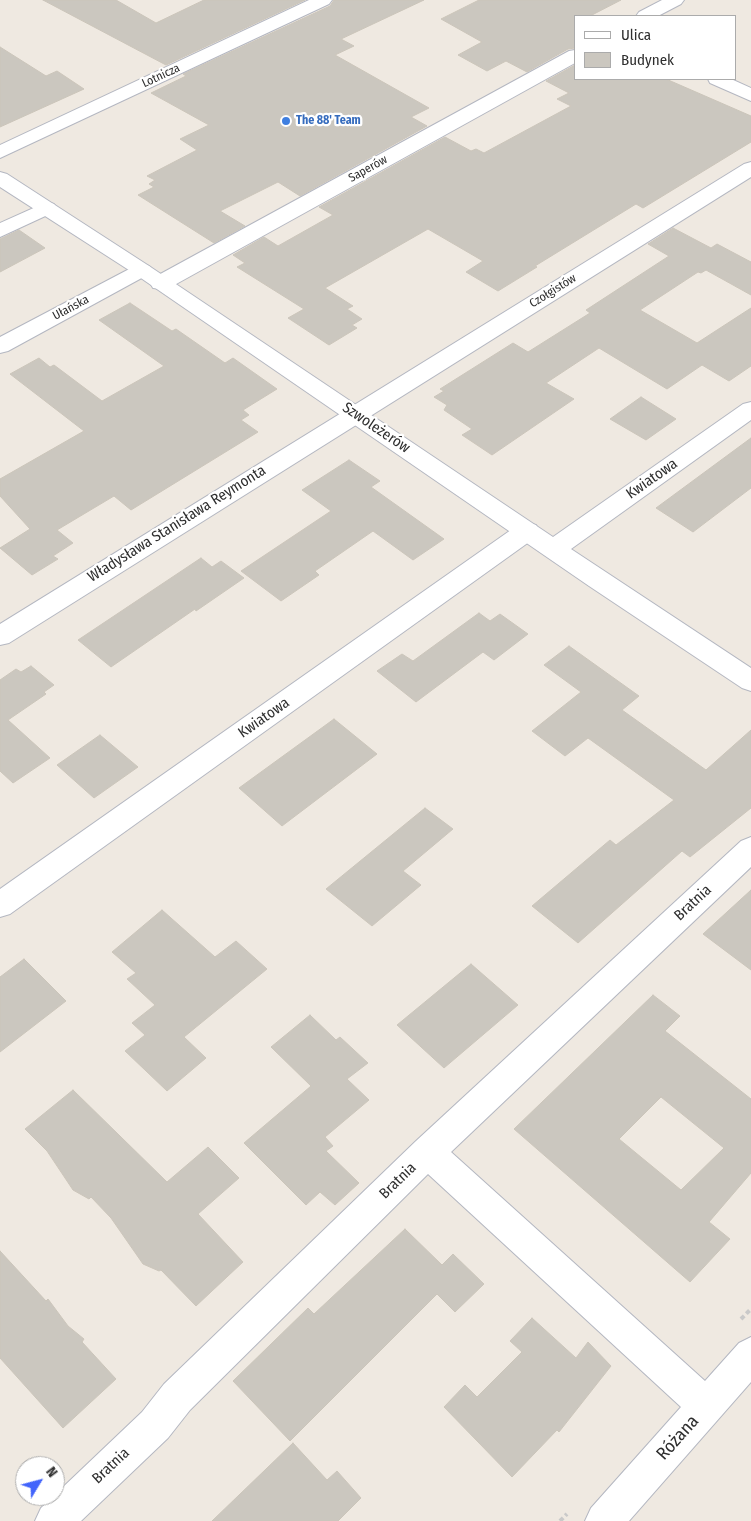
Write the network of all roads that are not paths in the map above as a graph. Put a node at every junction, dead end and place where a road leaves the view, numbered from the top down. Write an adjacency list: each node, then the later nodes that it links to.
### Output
1 (322, 0): 7 (street, Lotnicza)
2 (675, 0): 3 (street)
3 (647, 15)
4 (574, 56): 13 (street, Saperów)
5 (719, 80): 6 (street)
6 (751, 95)
7 (0, 152)
8 (751, 168): 16 (street, Czołgistów)
9 (0, 178): 10 (street, Szwoleżerów)
10 (47, 208): 11 (street); 12 (street, Szwoleżerów)
11 (0, 231)
12 (142, 270): 13 (street, Szwoleżerów); 14 (street, Ułańska)
13 (161, 283): 16 (street, Szwoleżerów)
14 (0, 346)
15 (751, 410): 18 (street, Kwiatowa)
16 (355, 414): 17 (street, Szwoleżerów); 19 (street, Władysława Stanisława Reymonta)
17 (527, 531): 18 (street, Szwoleżerów); 22 (street, Kwiatowa)
18 (554, 549): 20 (street, Szwoleżerów)
19 (0, 636)
20 (751, 681)
21 (751, 849): 23 (street, Bratnia)
22 (0, 905)
23 (428, 1152): 25 (street); 26 (street, Bratnia)
24 (751, 1354): 25 (street, Różana)
25 (706, 1406): 27 (street, Różana)
26 (54, 1521)
27 (604, 1521)

